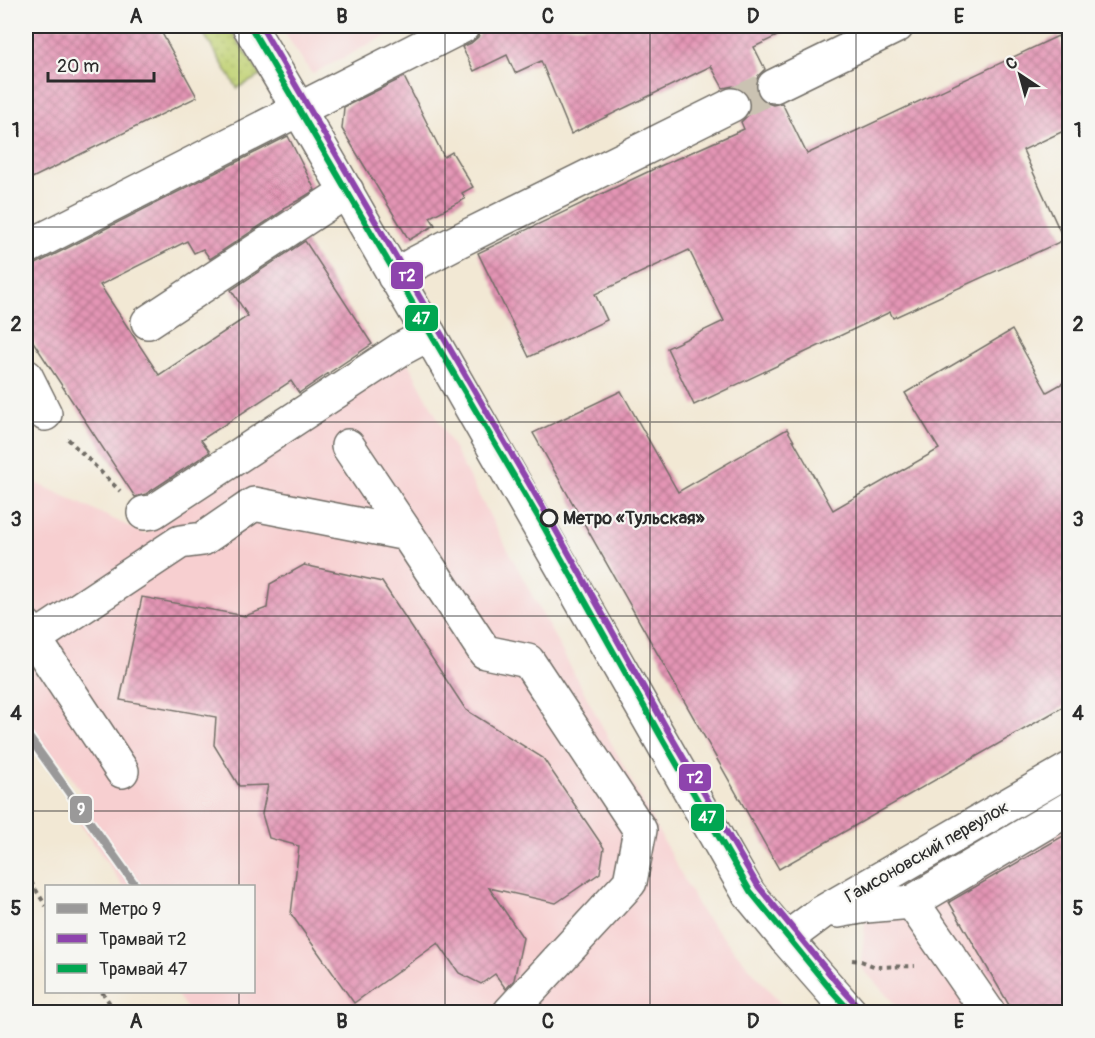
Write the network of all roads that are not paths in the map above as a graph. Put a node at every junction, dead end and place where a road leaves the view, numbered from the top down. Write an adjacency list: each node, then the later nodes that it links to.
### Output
1 (249, 26): 6 (street)
2 (463, 26): 6 (street)
3 (897, 26): 4 (street)
4 (774, 86)
5 (732, 105): 9 (street)
6 (299, 109): 7 (street); 8 (street)
7 (347, 191): 9 (street); 10 (street)
8 (26, 248)
9 (394, 276): 11 (street)
10 (148, 322)
11 (429, 334): 15 (street); 23 (street)
12 (26, 376): 13 (street)
13 (45, 414)
14 (348, 446): 16 (street)
15 (144, 513)
16 (407, 534): 17 (street); 24 (street)
17 (30, 632): 19 (street)
18 (1070, 769): 22 (street, Гамсоновский переулок)
19 (122, 771)
20 (1070, 808): 21 (street)
21 (912, 902): 22 (street); 26 (street)
22 (821, 914): 23 (street, Гамсоновский переулок)
23 (786, 939): 25 (street)
24 (510, 1012)
25 (850, 1012)
26 (988, 1012)

